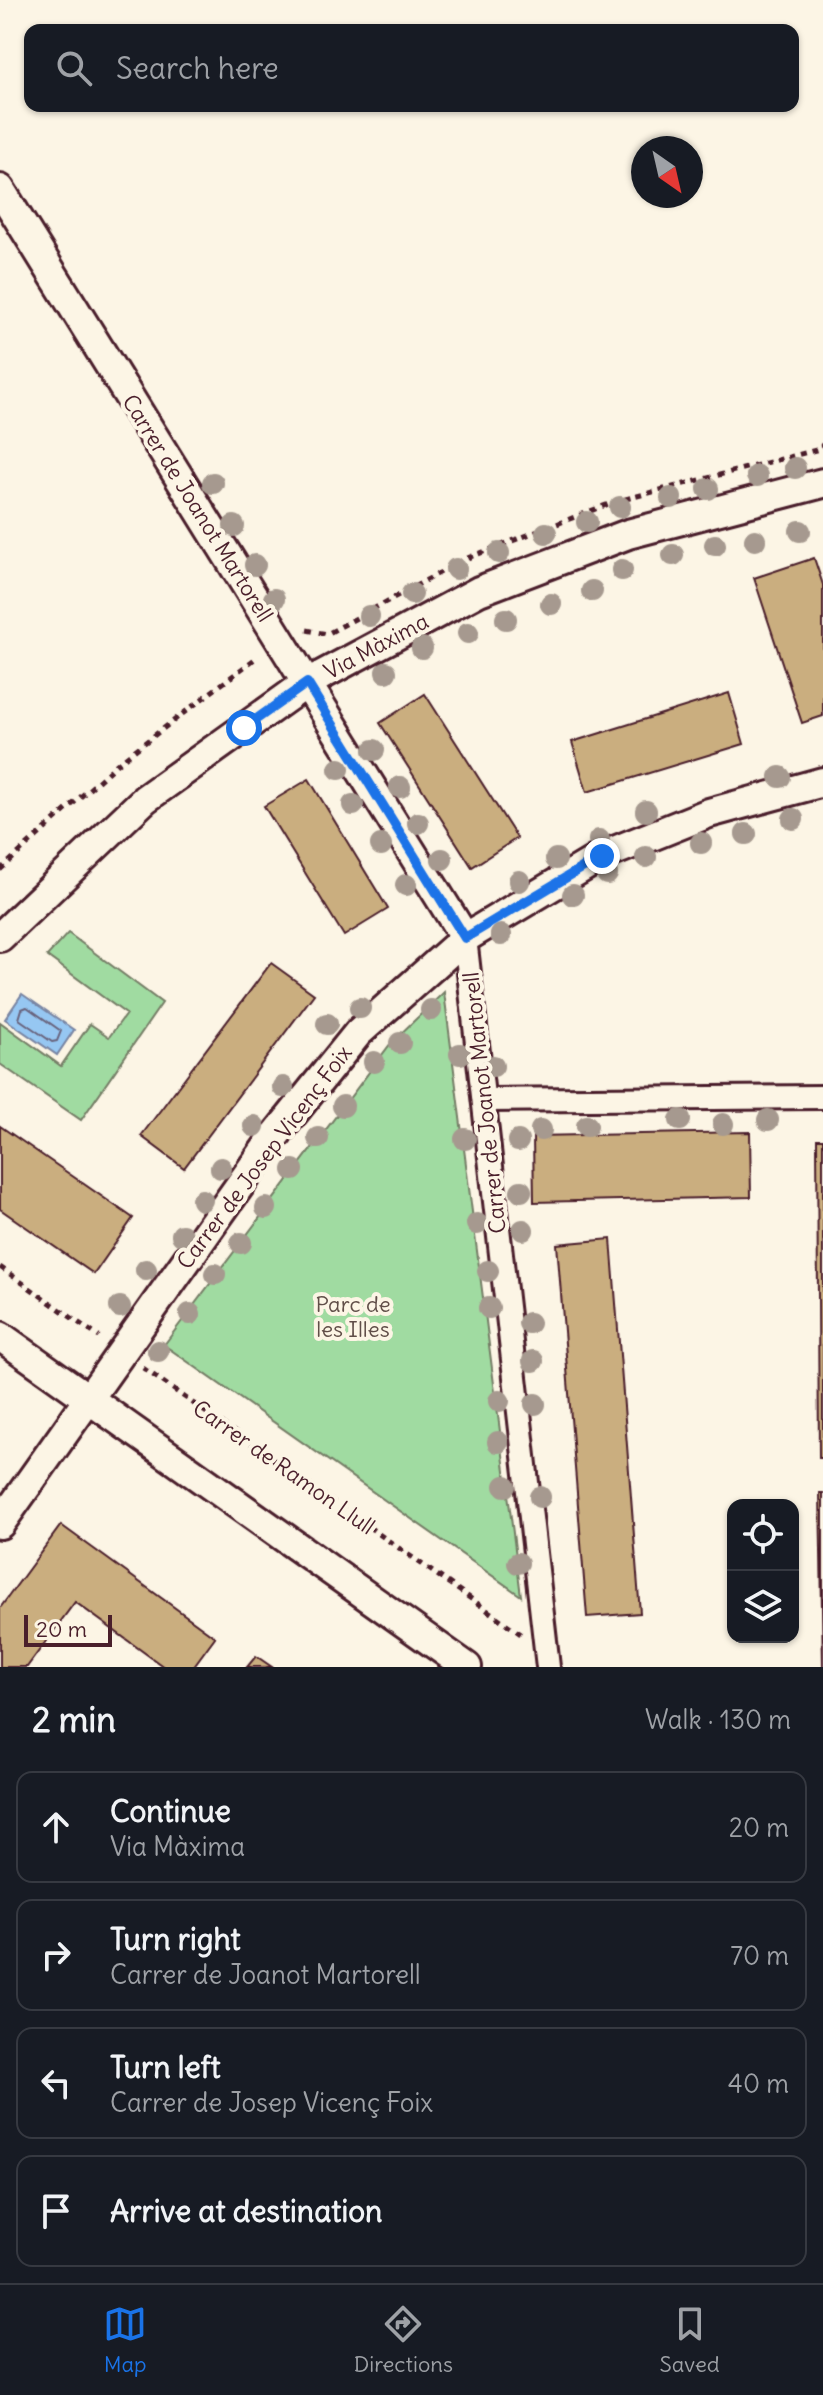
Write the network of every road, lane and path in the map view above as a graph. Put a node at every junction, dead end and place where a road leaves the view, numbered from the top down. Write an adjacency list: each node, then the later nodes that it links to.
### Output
1 (0, 189): 3 (street, Carrer de Joanot Martorell)
2 (823, 483): 3 (street, Via Màxima)
3 (307, 683): 5 (street, Via Màxima); 6 (street, Carrer de Joanot Martorell)
4 (823, 782): 6 (street, Carrer de Josep Vicenç Foix)
5 (0, 937)
6 (465, 938): 8 (street, Carrer de Joanot Martorell); 11 (street, Carrer de Josep Vicenç Foix)
7 (823, 1097): 8 (street)
8 (484, 1100): 14 (street, Carrer de Joanot Martorell)
9 (0, 1267): 11 (path, Carrer de Ramon Llull)
10 (0, 1336): 12 (street)
11 (121, 1353): 12 (street, Carrer de Josep Vicenç Foix); 14 (path, Carrer de Ramon Llull)
12 (89, 1399): 13 (street, Carrer de Josep Vicenç Foix); 15 (street)
13 (0, 1524)
14 (547, 1660)
15 (467, 1667)

